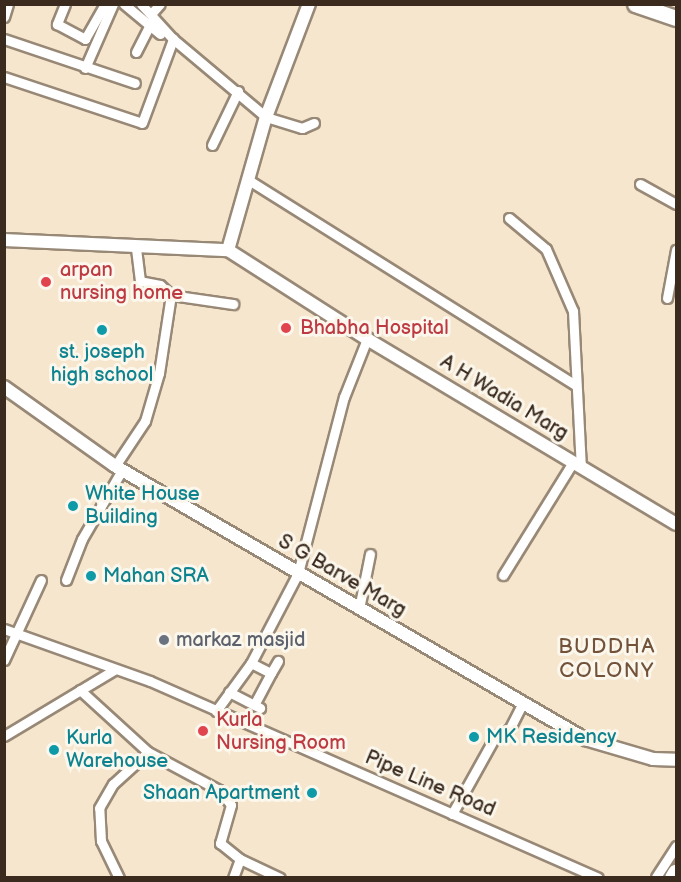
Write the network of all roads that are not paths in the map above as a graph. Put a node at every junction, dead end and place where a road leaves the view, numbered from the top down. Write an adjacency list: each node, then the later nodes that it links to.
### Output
1 (8, 4): 12 (street)
2 (60, 4): 14 (street)
3 (65, 4): 4 (street)
4 (105, 4)
5 (113, 4): 20 (street)
6 (124, 4): 15 (street)
7 (141, 4): 11 (street)
8 (160, 4): 11 (street)
9 (309, 4): 24 (street)
10 (635, 4): 13 (main road)
11 (152, 15): 15 (street); 18 (street)
12 (4, 17)
13 (676, 18)
14 (52, 20)
15 (148, 26): 16 (street); 19 (street)
16 (160, 34)
17 (4, 39): 20 (street)
18 (173, 39): 21 (street); 23 (street)
19 (136, 52)
20 (85, 68): 22 (street)
21 (4, 77)
22 (135, 83)
23 (238, 91): 24 (street); 26 (street)
24 (266, 117): 25 (street); 27 (street)
25 (314, 123)
26 (212, 145)
27 (247, 179): 33 (street); 39 (street)
28 (640, 184): 29 (street)
29 (676, 204)
30 (509, 219): 39 (street)
31 (4, 240): 32 (street)
32 (136, 246): 33 (street); 35 (street)
33 (228, 250): 38 (street, A H Wadia Marg)
34 (676, 250): 36 (street)
35 (171, 295): 37 (street); 42 (street)
36 (668, 298)
37 (233, 304)
38 (367, 339): 41 (street, A H Wadia Marg); 45 (street)
39 (575, 385): 41 (street)
40 (4, 387): 42 (street, S G Barve Marg)
41 (577, 465): 43 (street, A H Wadia Marg); 46 (street)
42 (119, 468): 45 (street, S G Barve Marg); 48 (street)
43 (676, 524)
44 (370, 554): 49 (street)
45 (297, 573): 49 (street, S G Barve Marg); 54 (street)
46 (503, 575)
47 (41, 580): 51 (street)
48 (66, 580)
49 (360, 609): 59 (street, S G Barve Marg)
50 (4, 629): 51 (street, Pipe Line Road)
51 (18, 634): 52 (street); 55 (street, Pipe Line Road)
52 (4, 660)
53 (278, 661): 56 (street)
54 (251, 663): 56 (street); 58 (street)
55 (114, 670): 57 (street); 60 (street, Pipe Line Road)
56 (271, 673): 58 (street)
57 (80, 690): 61 (street); 62 (street)
58 (229, 692): 60 (street)
59 (523, 703): 63 (street, S G Barve Marg); 64 (street)
60 (216, 711): 64 (street, Pipe Line Road)
61 (4, 736)
62 (148, 752): 66 (street); 69 (street)
63 (676, 760)
64 (452, 814): 72 (street, Pipe Line Road)
65 (676, 846): 68 (street)
66 (240, 859): 70 (street); 71 (street)
67 (676, 873): 73 (highway)
68 (656, 877)
69 (119, 878)
70 (233, 878)
71 (280, 878)
72 (598, 878)
73 (673, 878)

